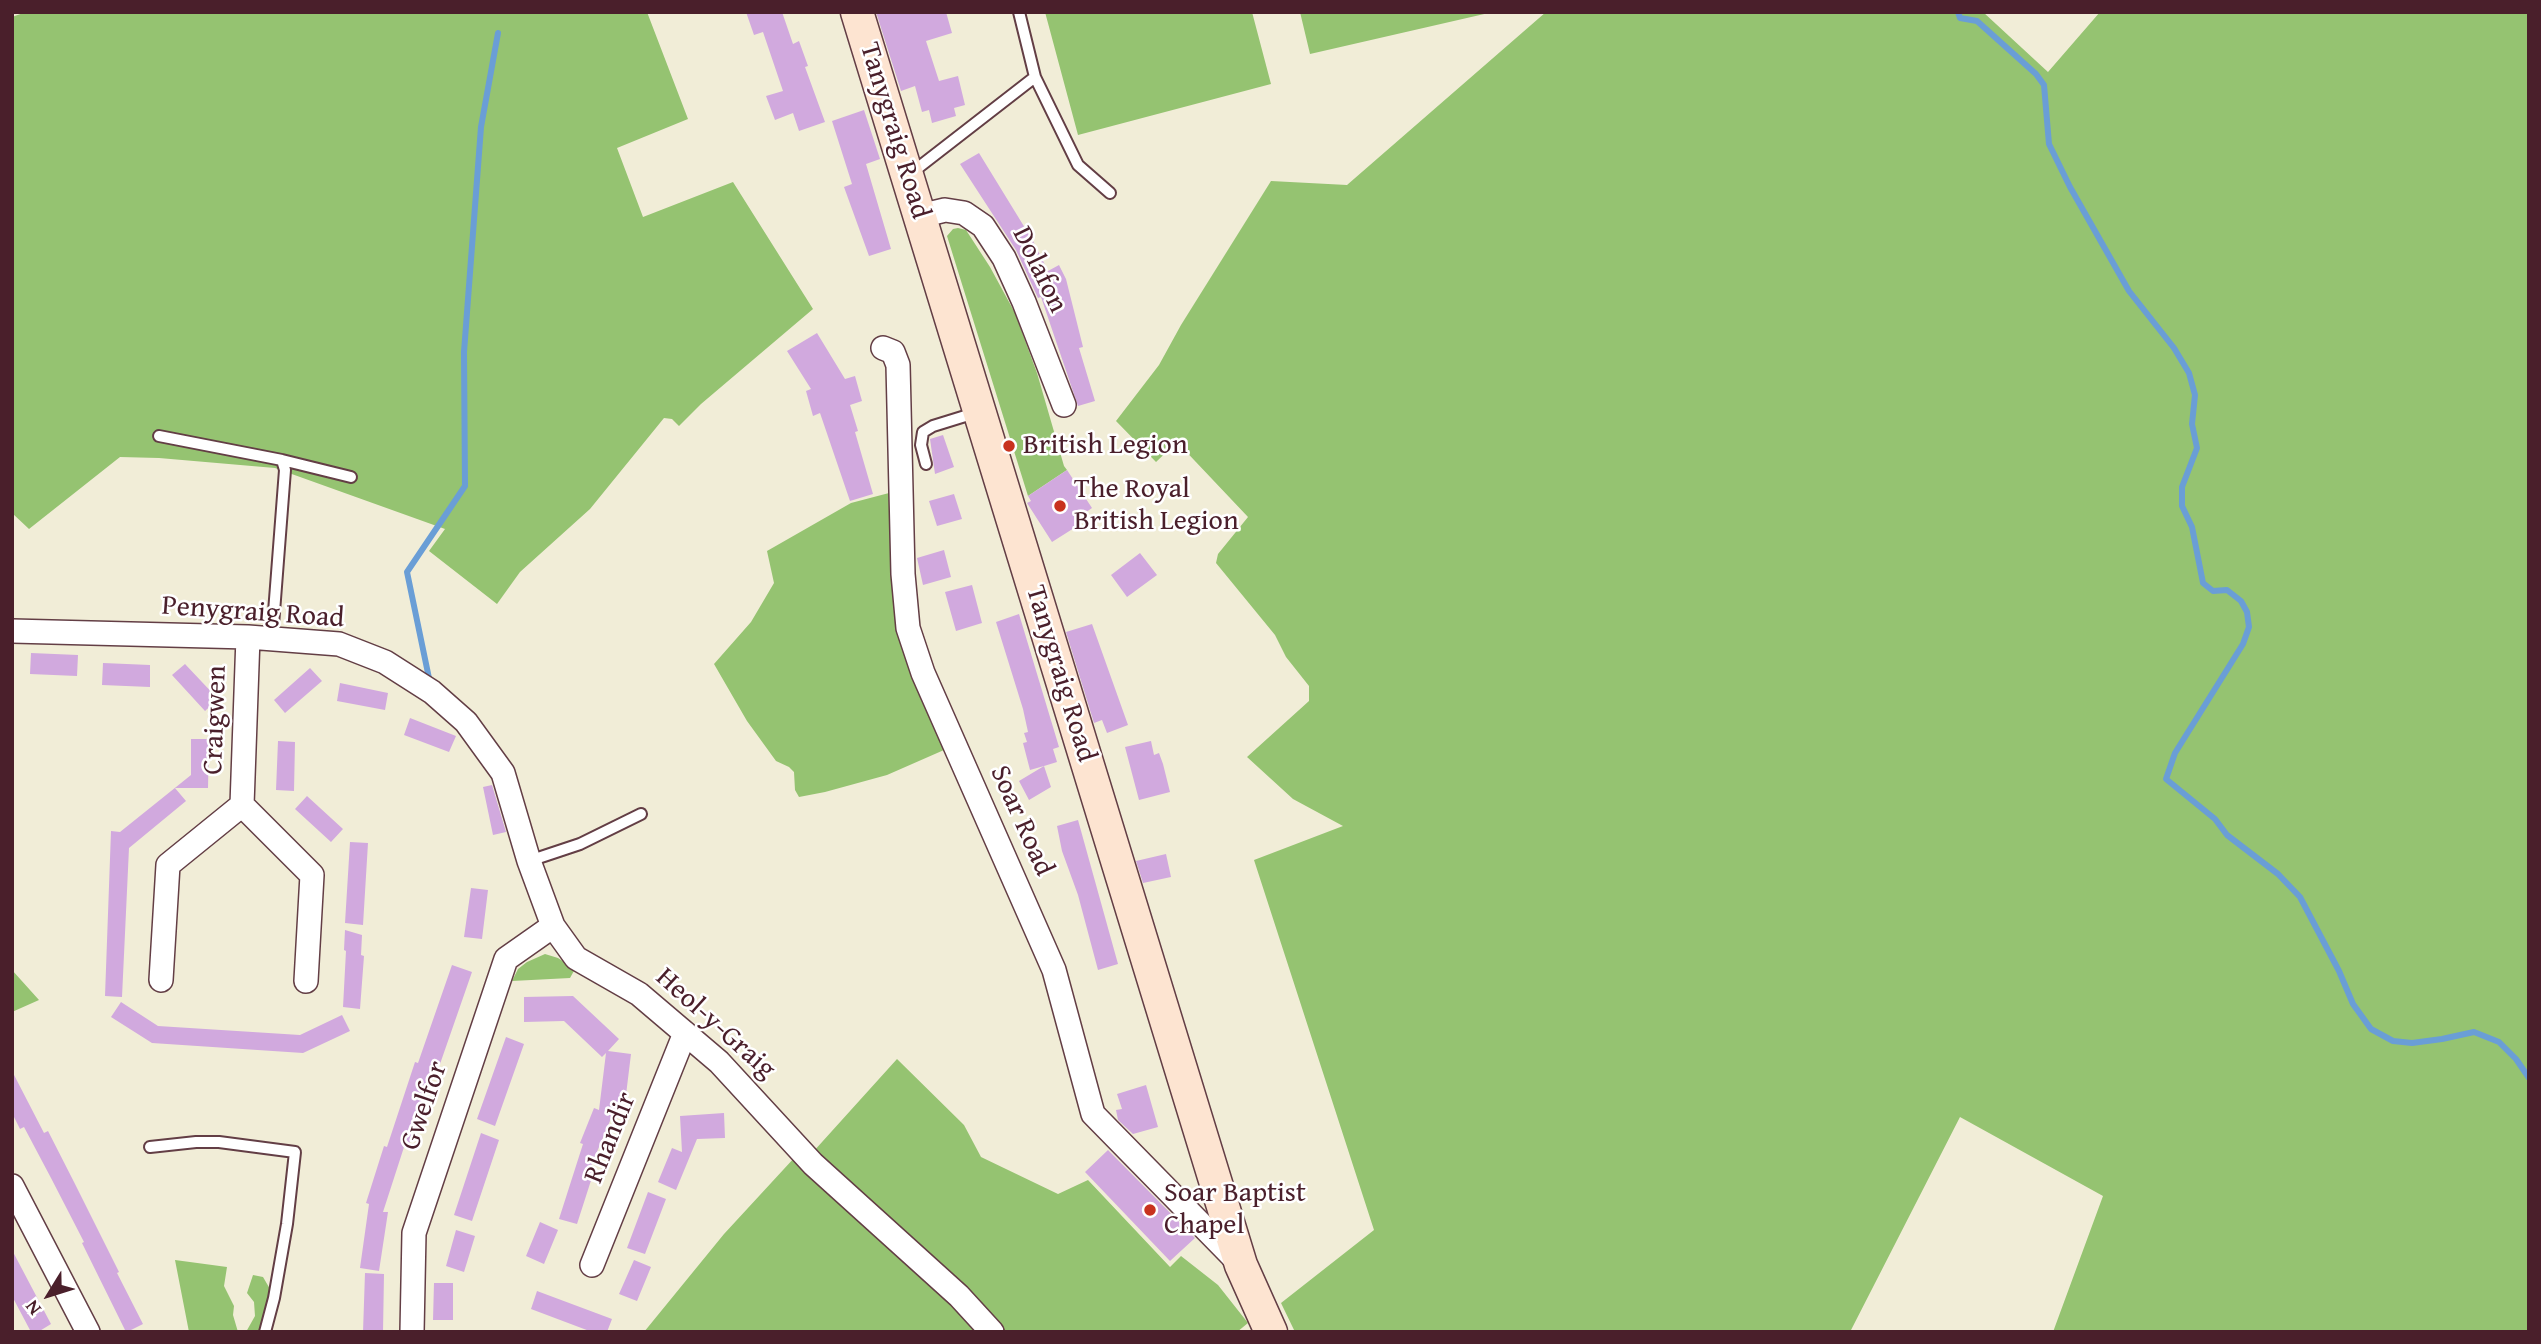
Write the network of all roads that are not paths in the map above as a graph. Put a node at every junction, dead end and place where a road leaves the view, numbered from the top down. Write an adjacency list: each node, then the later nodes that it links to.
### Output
1 (858, 12): 4 (main road, Tanygraig Road)
2 (1019, 12): 3 (lane)
3 (1035, 76): 4 (lane); 5 (lane)
4 (908, 175): 6 (main road, Tanygraig Road)
5 (1110, 193)
6 (920, 216): 8 (street, Dolafon); 9 (main road, Tanygraig Road)
7 (883, 348): 28 (street, Soar Road)
8 (1064, 405)
9 (980, 411): 12 (lane); 28 (main road, Tanygraig Road)
10 (159, 436): 11 (lane)
11 (282, 460): 13 (lane); 16 (lane)
12 (926, 464)
13 (351, 477)
14 (12, 631): 15 (street, Penygraig Road)
15 (248, 637): 16 (street, Penygraig Road); 18 (street, Craigwen)
16 (272, 638): 17 (street, Penygraig Road)
17 (466, 722): 20 (street, Heol-y-Graig)
18 (242, 805): 22 (street, Craigwen); 23 (street, Craigwen)
19 (640, 814): 20 (lane)
20 (529, 861): 21 (street, Heol-y-Graig)
21 (553, 926): 24 (street, Heol-y-Graig); 31 (street, Gwelfor)
22 (161, 980)
23 (306, 981)
24 (685, 1033): 27 (street, Rhandir); 32 (street, Heol-y-Graig)
25 (149, 1147): 30 (lane)
26 (12, 1186): 29 (street)
27 (593, 1265)
28 (1241, 1265): 33 (main road, Tanygraig Road)
29 (88, 1332)
30 (265, 1332)
31 (412, 1332)
32 (992, 1332)
33 (1271, 1332)

